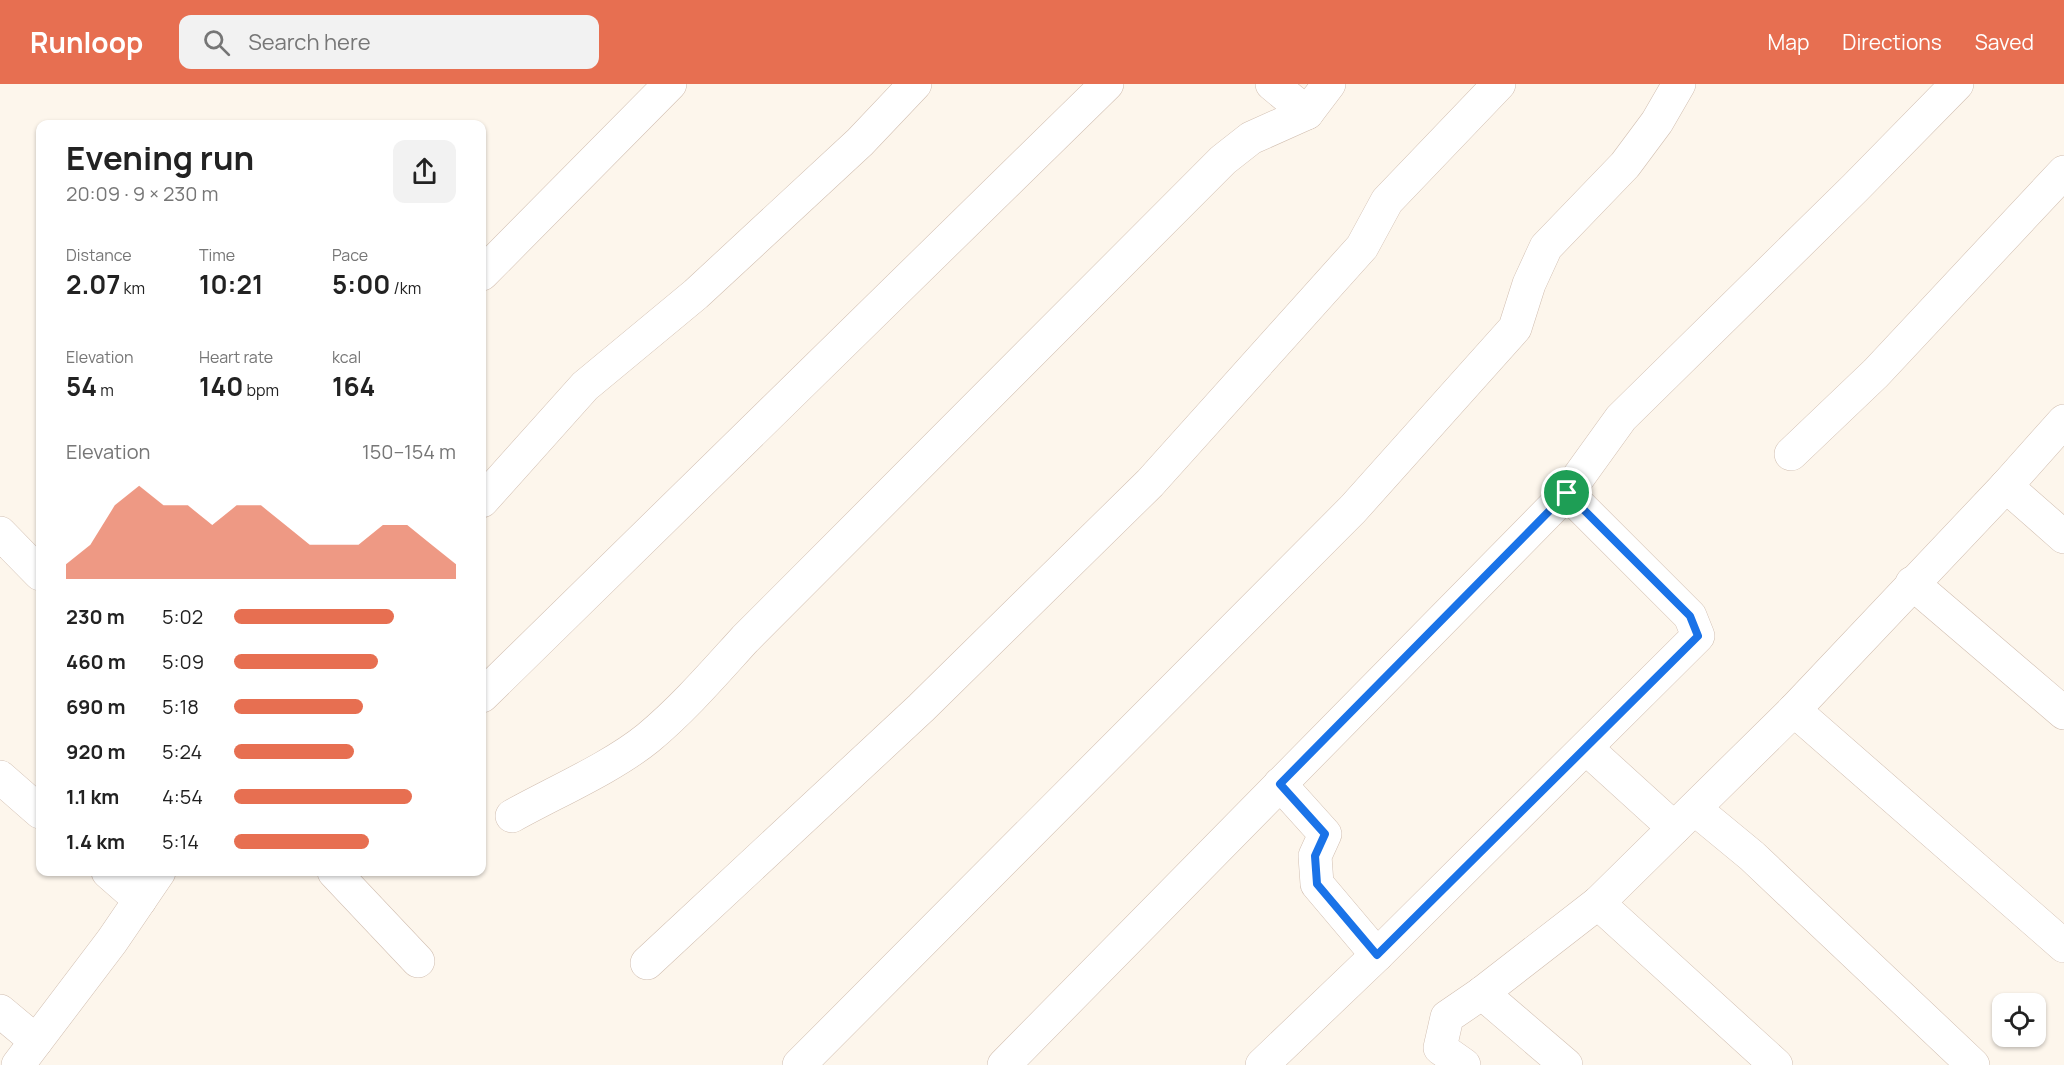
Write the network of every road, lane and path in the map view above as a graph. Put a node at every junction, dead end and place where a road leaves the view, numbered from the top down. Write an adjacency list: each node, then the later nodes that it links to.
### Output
1 (670, 84): 11 (street)
2 (915, 84): 16 (street)
3 (1107, 84): 21 (street)
4 (1272, 84): 9 (street)
5 (1329, 84): 9 (street)
6 (1499, 84): 38 (street)
7 (1679, 84): 42 (street)
8 (1957, 84): 15 (street)
9 (1307, 112): 28 (street)
10 (2064, 172): 13 (street)
11 (486, 270)
12 (2064, 421): 14 (street)
13 (1791, 454)
14 (2006, 486): 18 (street); 20 (street)
15 (1567, 493): 24 (street); 26 (street)
16 (486, 497)
17 (0, 533): 19 (street)
18 (2064, 537)
19 (36, 570)
20 (1912, 583): 22 (street); 23 (street)
21 (486, 692)
22 (1794, 710): 29 (street); 35 (street)
23 (2064, 713)
24 (1586, 748): 29 (street); 36 (street)
25 (0, 777): 27 (street)
26 (1280, 784): 36 (street); 43 (street)
27 (36, 808)
28 (512, 816)
29 (1684, 819): 34 (street); 48 (street)
30 (113, 876): 33 (street)
31 (156, 876): 33 (street)
32 (338, 876): 37 (street)
33 (140, 900): 41 (street)
34 (1598, 903): 39 (street); 47 (street)
35 (2064, 946)
36 (1377, 955): 44 (street)
37 (418, 961)
38 (647, 963)
39 (1482, 993): 45 (street); 46 (street)
40 (0, 1011): 41 (street)
41 (27, 1053)
42 (799, 1065)
43 (1004, 1065)
44 (1262, 1065)
45 (1464, 1065)
46 (1566, 1065)
47 (1776, 1065)
48 (1973, 1065)

